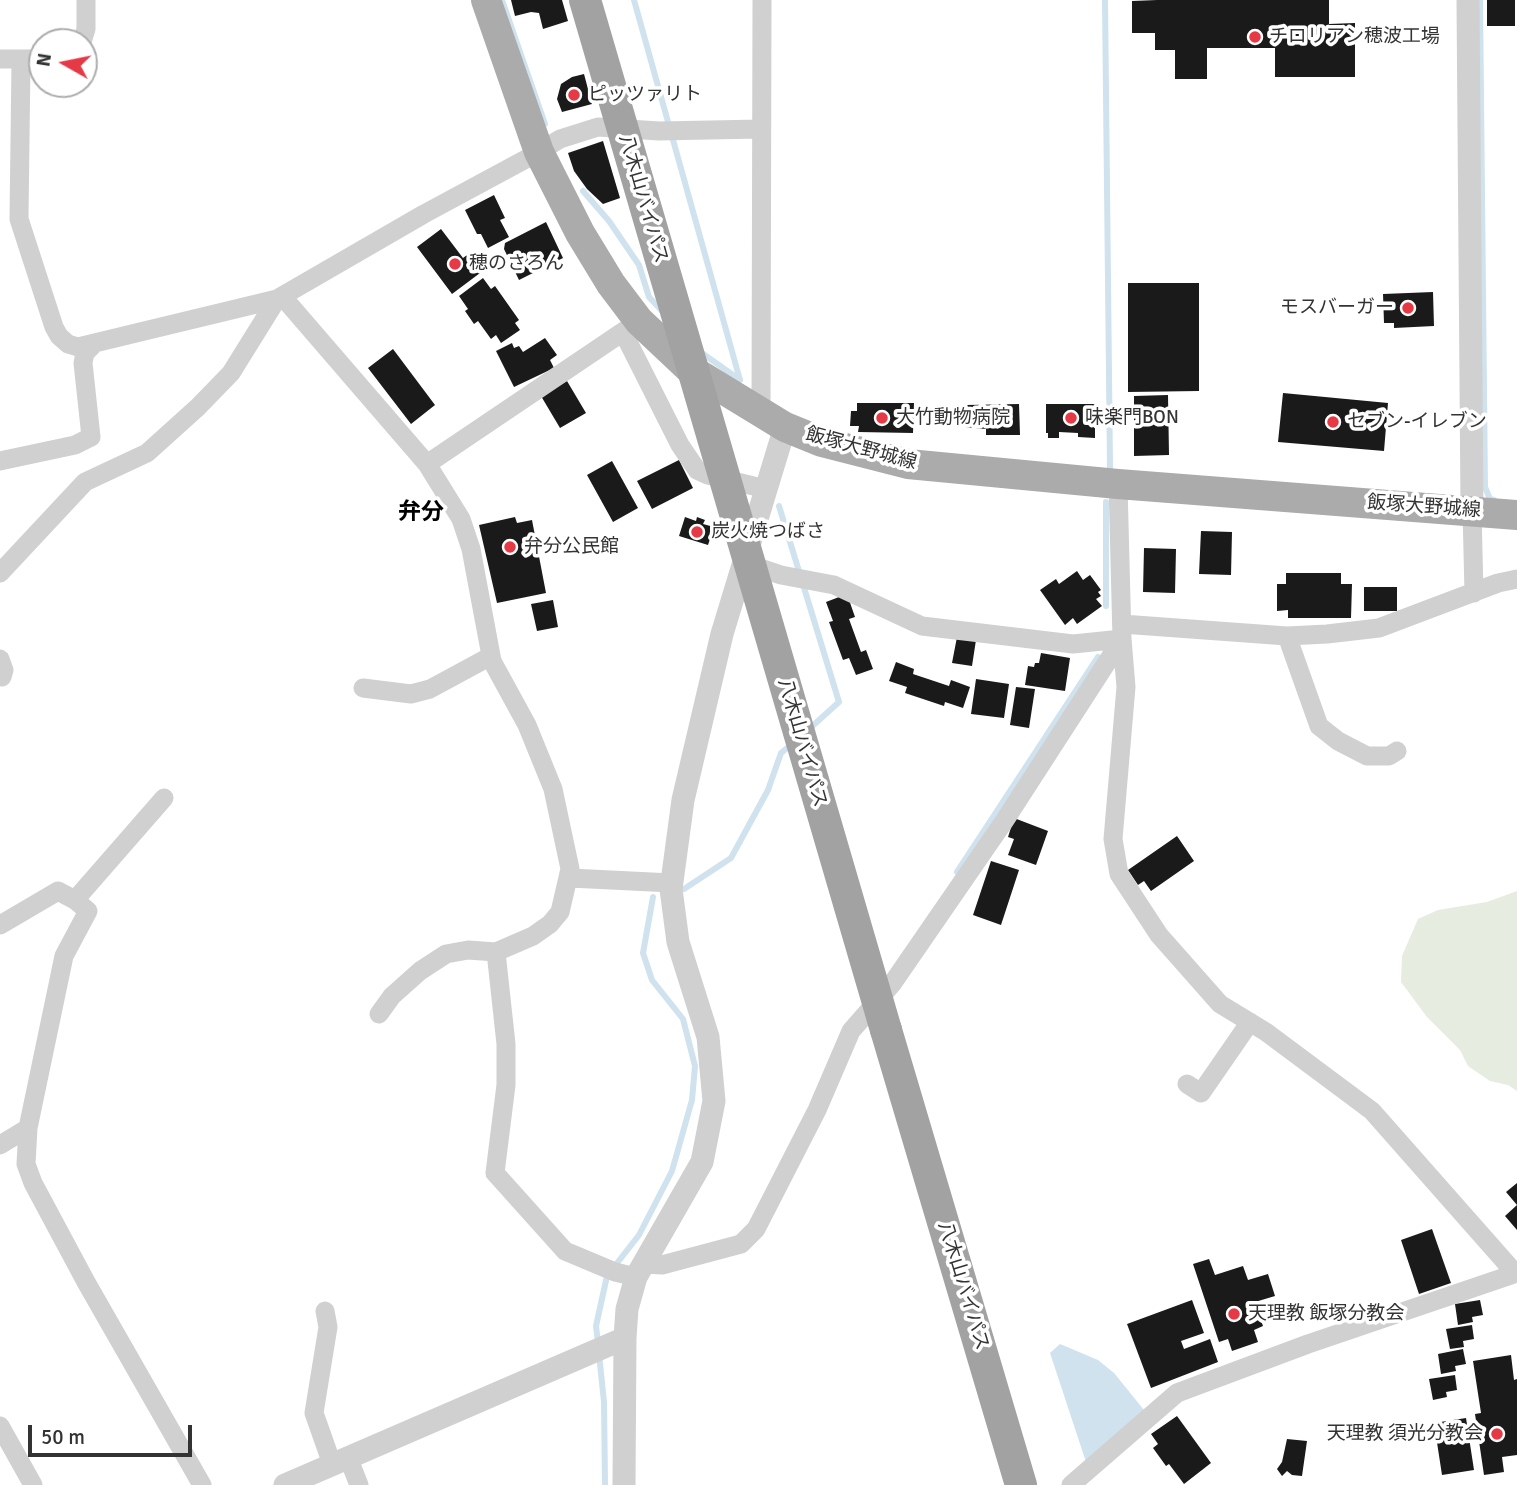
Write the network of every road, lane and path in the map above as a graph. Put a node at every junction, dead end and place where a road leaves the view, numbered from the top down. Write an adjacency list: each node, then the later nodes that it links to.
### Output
1 (86, 0): 6 (street)
2 (486, 0): 11 (main road, 飯塚大野城線)
3 (585, 0): 54 (highway, 八木山バイパス, bridge)
4 (762, 0): 10 (street)
5 (1468, 0): 21 (street)
6 (86, 28)
7 (0, 59): 9 (street)
8 (28, 60): 9 (street)
9 (21, 61): 12 (street)
10 (761, 129): 11 (street); 16 (street)
11 (539, 152): 13 (street); 14 (main road, 飯塚大野城線)
12 (10, 220): 15 (street)
13 (279, 297): 15 (street); 18 (street); 24 (street)
14 (631, 327): 16 (main road, 飯塚大野城線); 18 (street); 20 (street)
15 (92, 345): 17 (street)
16 (773, 420): 19 (main road, 飯塚大野城線); 20 (street)
17 (0, 461)
18 (428, 464): 29 (street)
19 (1118, 484): 21 (main road, 飯塚大野城線); 27 (street)
20 (766, 489): 23 (street)
21 (1472, 510): 22 (main road, 飯塚大野城線); 26 (street)
22 (1517, 515)
23 (743, 563): 27 (street); 34 (street)
24 (0, 573)
25 (1517, 579): 26 (street)
26 (1474, 593): 28 (street)
27 (1122, 631): 28 (street); 39 (street); 43 (street)
28 (1287, 636): 31 (street)
29 (491, 656): 30 (street); 33 (street)
30 (363, 688)
31 (1397, 751)
32 (164, 798): 35 (street)
33 (570, 878): 34 (street); 37 (street)
34 (672, 883): 43 (street)
35 (75, 900): 36 (street); 41 (street)
36 (0, 925)
37 (496, 952): 38 (street); 43 (street)
38 (379, 1014)
39 (1250, 1022): 40 (street); 44 (street)
40 (1187, 1084)
41 (28, 1128): 42 (street); 50 (street)
42 (0, 1145)
43 (626, 1271): 46 (street)
44 (1516, 1273): 55 (street)
45 (325, 1311): 48 (street)
46 (606, 1346): 48 (street); 53 (street)
47 (0, 1426): 49 (street)
48 (340, 1461): 51 (street); 52 (street)
49 (33, 1485)
50 (202, 1485)
51 (285, 1485)
52 (359, 1485)
53 (624, 1485)
54 (1021, 1485)
55 (1072, 1485)

